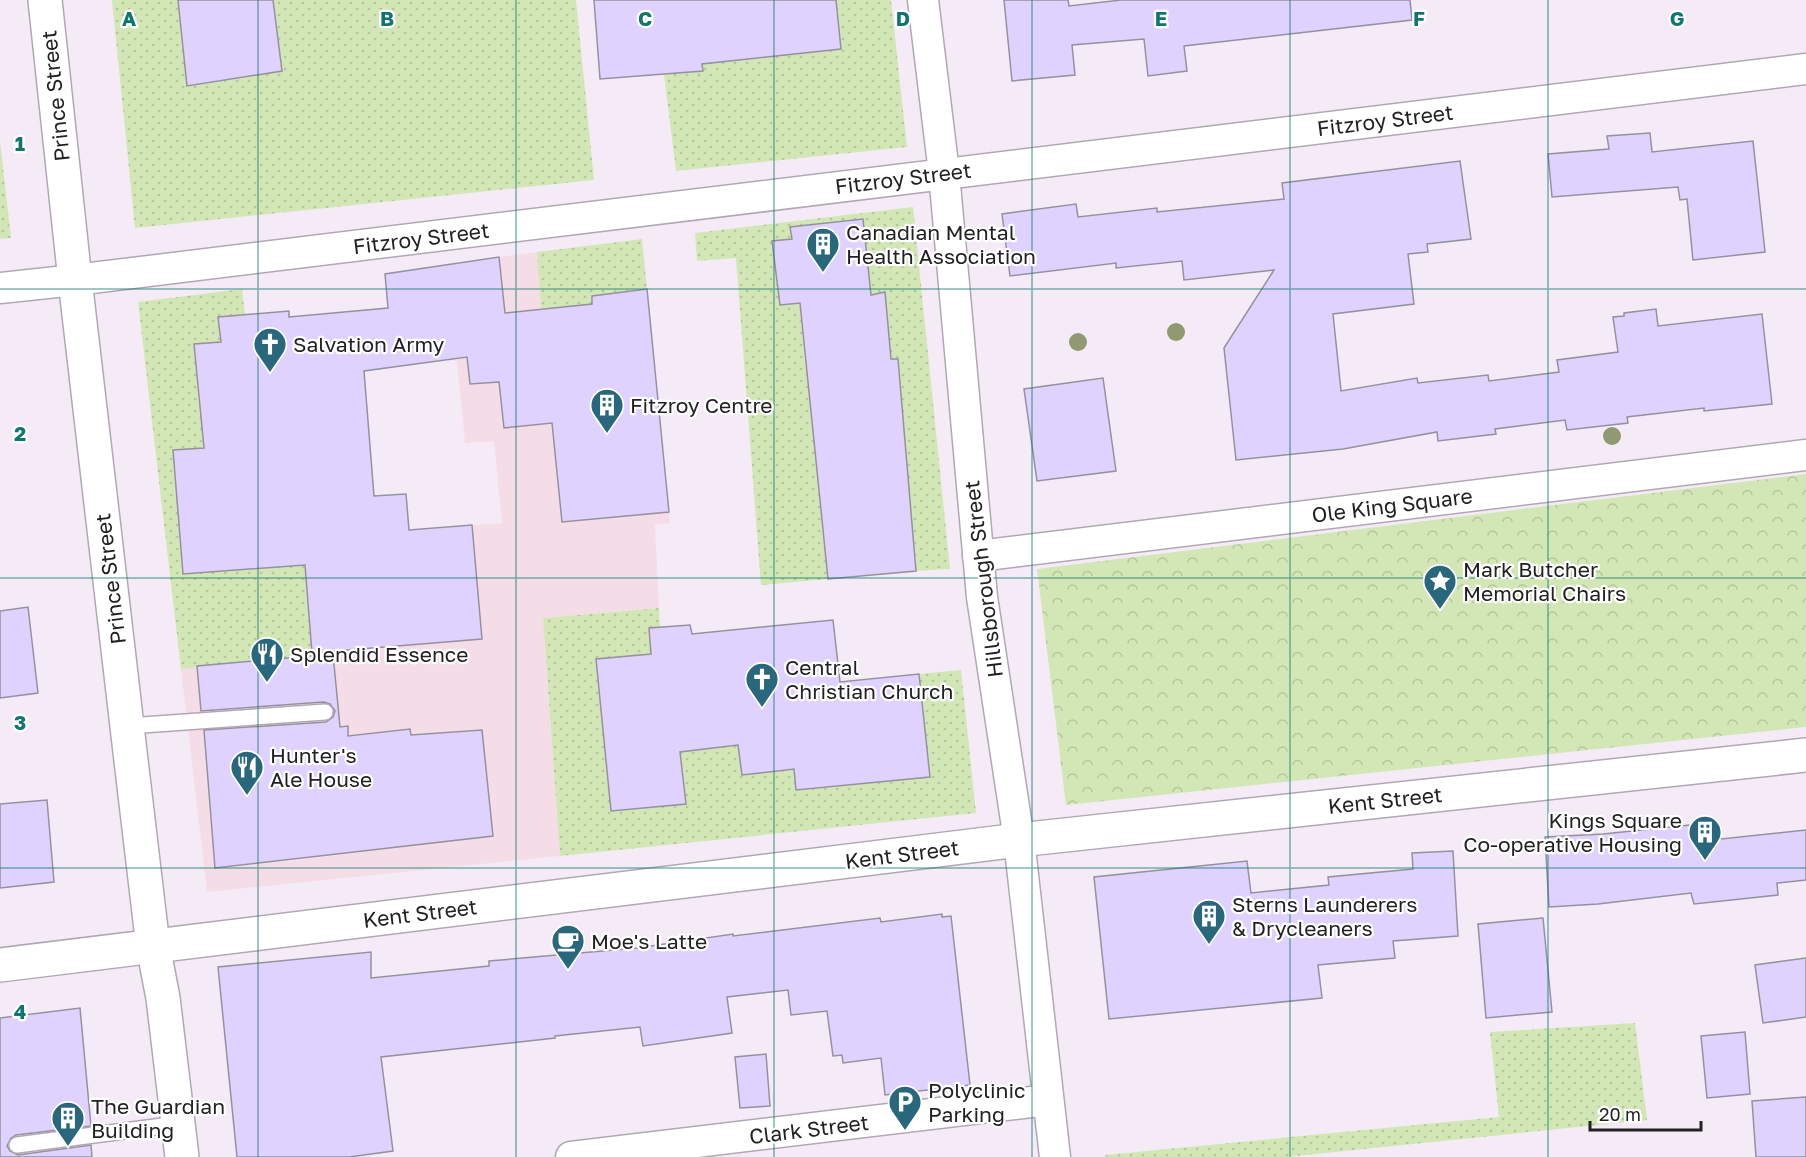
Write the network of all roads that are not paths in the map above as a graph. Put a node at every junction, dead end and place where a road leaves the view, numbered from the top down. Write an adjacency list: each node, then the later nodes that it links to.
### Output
1 (45, 0): 5 (street, Prince Street)
2 (923, 0): 4 (street, Hillsborough Street)
3 (1806, 69): 4 (street, Fitzroy Street)
4 (944, 173): 5 (street, Fitzroy Street); 8 (street, Hillsborough Street)
5 (75, 280): 6 (street, Fitzroy Street); 10 (street, Prince Street)
6 (0, 288)
7 (1806, 454): 8 (street, Ole King Square)
8 (978, 556): 12 (street, Hillsborough Street)
9 (325, 712): 10 (lane)
10 (128, 726): 13 (street, Prince Street)
11 (1806, 755): 12 (street, Kent Street)
12 (1019, 840): 13 (street, Kent Street); 15 (street, Hillsborough Street)
13 (153, 946): 14 (street, Kent Street); 16 (street, Prince Street)
14 (0, 965)
15 (1048, 1100): 19 (street, Clark Street); 20 (street, Hillsborough Street)
16 (178, 1124): 17 (lane); 18 (street, Prince Street)
17 (17, 1145)
18 (182, 1157)
19 (571, 1157)
20 (1055, 1157)

